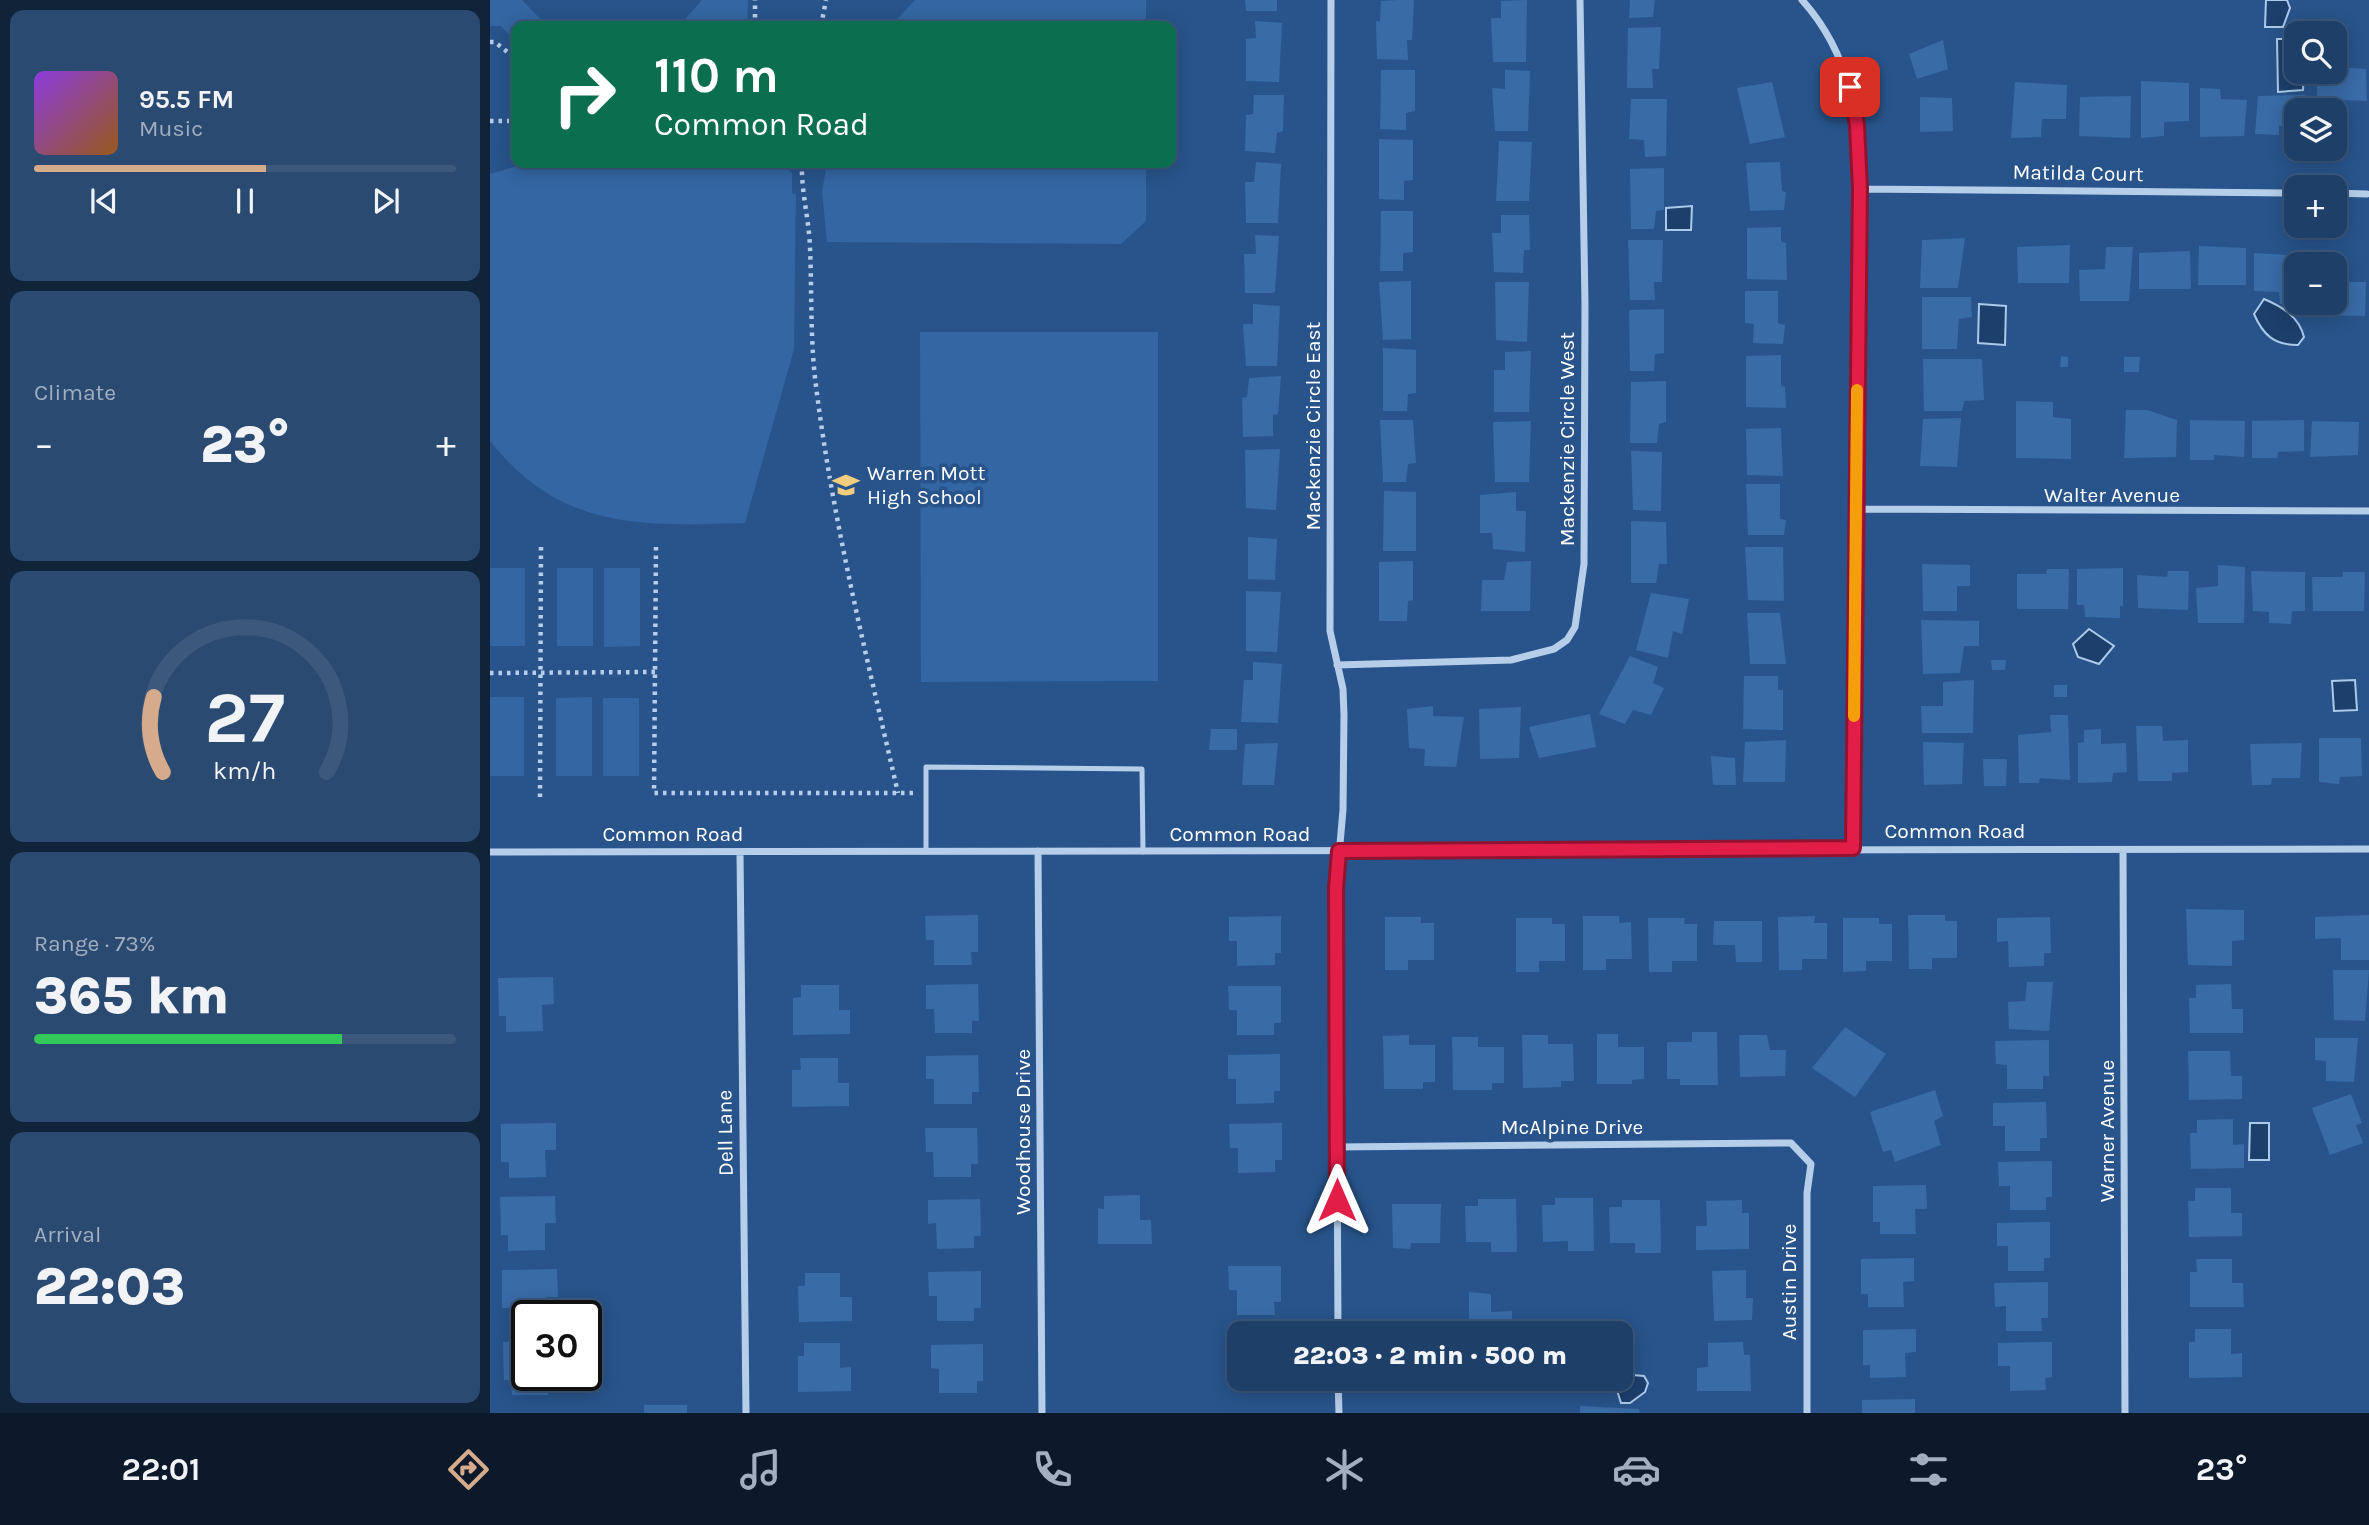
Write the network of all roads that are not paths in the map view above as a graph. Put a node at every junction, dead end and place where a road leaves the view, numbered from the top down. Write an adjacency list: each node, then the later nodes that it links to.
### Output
1 (1331, 0): 10 (street, Mackenzie Circle East)
2 (1580, 0): 10 (street, Mackenzie Circle West)
3 (1802, 0): 4 (street)
4 (1860, 189): 5 (street, Matilda Court); 8 (street)
5 (2284, 193)
6 (2347, 193): 7 (street)
7 (2367, 194)
8 (1856, 509): 9 (street, Walter Avenue); 11 (street)
9 (2369, 511)
10 (1337, 665): 15 (street, Mackenzie Circle East)
11 (1853, 848): 12 (street, Common Road); 15 (street, Common Road)
12 (2123, 849): 13 (street, Common Road); 28 (street, Warner Avenue)
13 (2369, 849)
14 (1038, 851): 18 (street, Common Road); 19 (street, Common Road); 25 (street, Woodhouse Drive)
15 (1339, 851): 19 (street, Common Road); 20 (street, Mackenzie Circle East)
16 (490, 852): 17 (street, Common Road)
17 (740, 852): 18 (street, Common Road); 24 (street, Dell Lane)
18 (926, 852): 19 (lane)
19 (1143, 852)
20 (1337, 1147): 21 (street, McAlpine Drive); 22 (street, Mackenzie Circle East)
21 (1803, 1154): 27 (street, Austin Drive)
22 (1338, 1321)
23 (1338, 1391): 26 (street)
24 (746, 1413)
25 (1042, 1413)
26 (1339, 1413)
27 (1807, 1413)
28 (2125, 1413)

